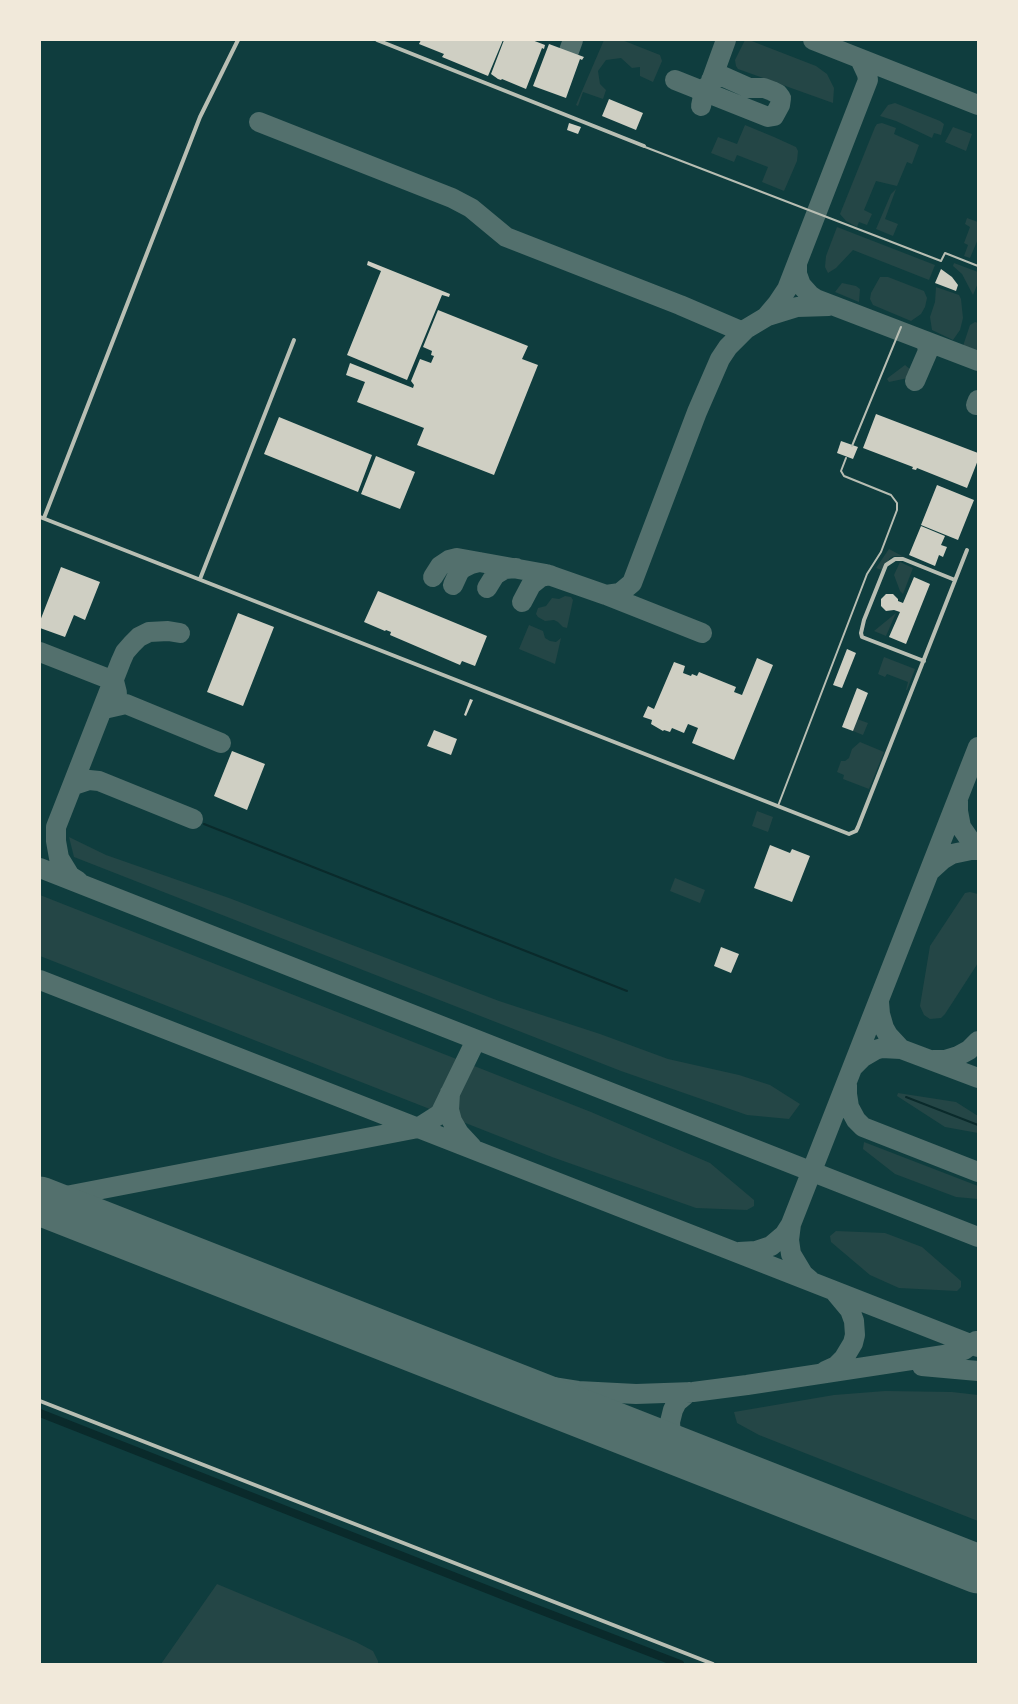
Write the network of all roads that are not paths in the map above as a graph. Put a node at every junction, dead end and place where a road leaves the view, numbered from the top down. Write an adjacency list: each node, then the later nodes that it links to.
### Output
1 (238, 40): 9 (street)
2 (377, 40): 3 (street)
3 (644, 146): 4 (lane)
4 (978, 266)
5 (901, 327): 7 (lane)
6 (294, 340): 11 (street)
7 (852, 446)
8 (846, 458): 14 (lane)
9 (42, 518): 11 (street)
10 (968, 550): 12 (street)
11 (200, 580): 14 (street)
12 (954, 580): 13 (street); 13 (street)
13 (924, 661): 14 (street)
14 (778, 806)
15 (40, 1401): 16 (street)
16 (713, 1664)

